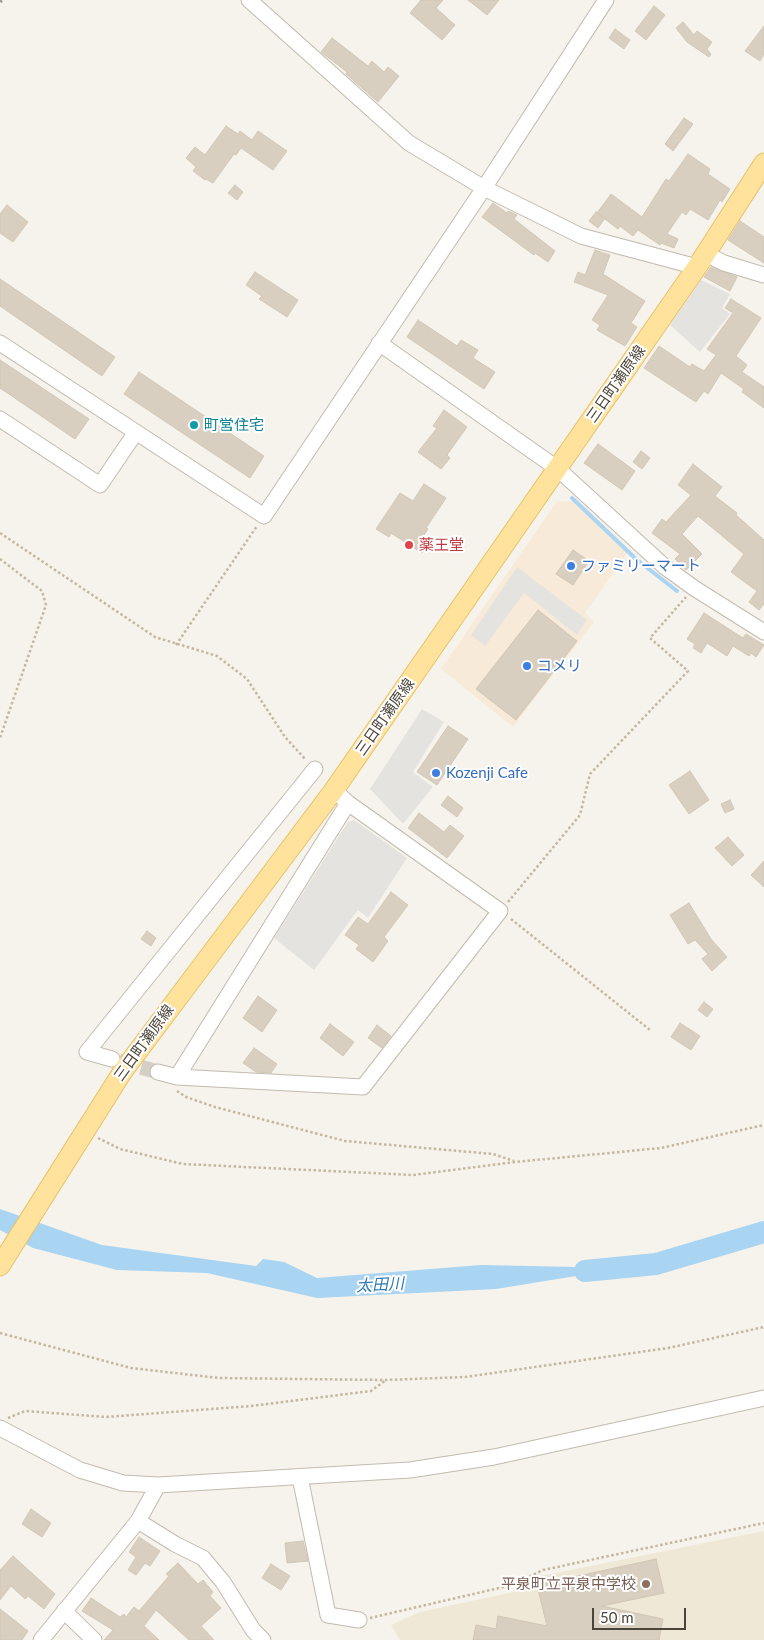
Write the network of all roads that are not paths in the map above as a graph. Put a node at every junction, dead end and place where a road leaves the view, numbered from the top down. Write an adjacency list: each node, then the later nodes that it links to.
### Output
1 (249, 0): 4 (street)
2 (606, 0): 4 (street)
3 (764, 163): 5 (main road, 三日町瀬原線)
4 (484, 188): 5 (street); 8 (street)
5 (702, 260): 6 (street); 11 (main road, 三日町瀬原線)
6 (764, 275)
7 (0, 343): 10 (street)
8 (379, 343): 10 (street); 11 (street)
9 (0, 419): 10 (street)
10 (136, 432)
11 (558, 469): 12 (street); 14 (main road, 三日町瀬原線)
12 (764, 632)
13 (315, 769): 16 (street)
14 (334, 790): 15 (street); 19 (main road, 三日町瀬原線)
15 (348, 803): 18 (street); 18 (street)
16 (112, 1058)
17 (158, 1072): 18 (street)
18 (177, 1077)
19 (0, 1266)
20 (764, 1398): 22 (street)
21 (0, 1428): 23 (street)
22 (300, 1477): 23 (street); 26 (street)
23 (158, 1485): 24 (street)
24 (138, 1521): 25 (street); 29 (street)
25 (64, 1611): 27 (street); 28 (street)
26 (359, 1620)
27 (41, 1640)
28 (94, 1640)
29 (263, 1640)

